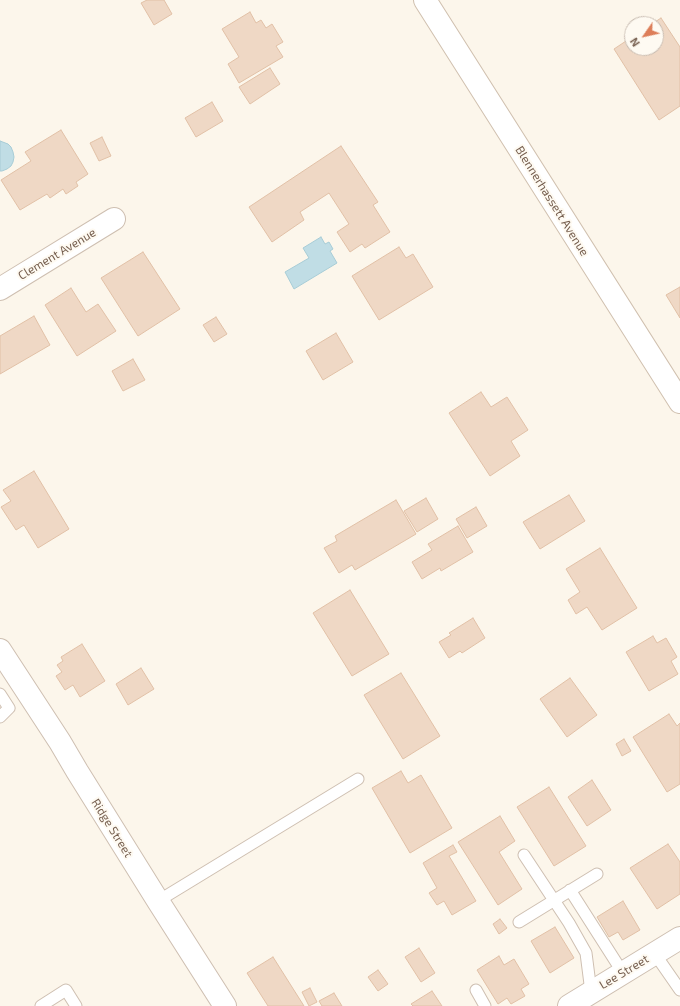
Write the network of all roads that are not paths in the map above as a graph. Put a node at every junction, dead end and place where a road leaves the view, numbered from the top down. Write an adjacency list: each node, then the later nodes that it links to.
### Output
1 (425, 0): 4 (street, Blennerhassett Avenue)
2 (114, 219): 3 (street, Clement Avenue)
3 (0, 289)
4 (680, 402)
5 (0, 650): 13 (street, Ridge Street)
6 (0, 694): 7 (lane)
7 (0, 717)
8 (358, 779): 13 (lane)
9 (524, 855): 12 (lane)
10 (597, 874): 11 (lane)
11 (570, 890): 12 (lane); 17 (lane)
12 (554, 900): 14 (lane); 20 (lane)
13 (158, 901): 23 (street, Ridge Street)
14 (519, 922)
15 (680, 938): 16 (street, Lee Street)
16 (655, 954): 17 (street, Lee Street); 19 (lane)
17 (623, 973): 20 (street, Lee Street)
18 (476, 990): 24 (lane)
19 (680, 990)
20 (591, 992): 25 (street, Lee Street)
21 (41, 1006): 22 (lane)
22 (76, 1006)
23 (225, 1006)
24 (485, 1006)
25 (569, 1006)

